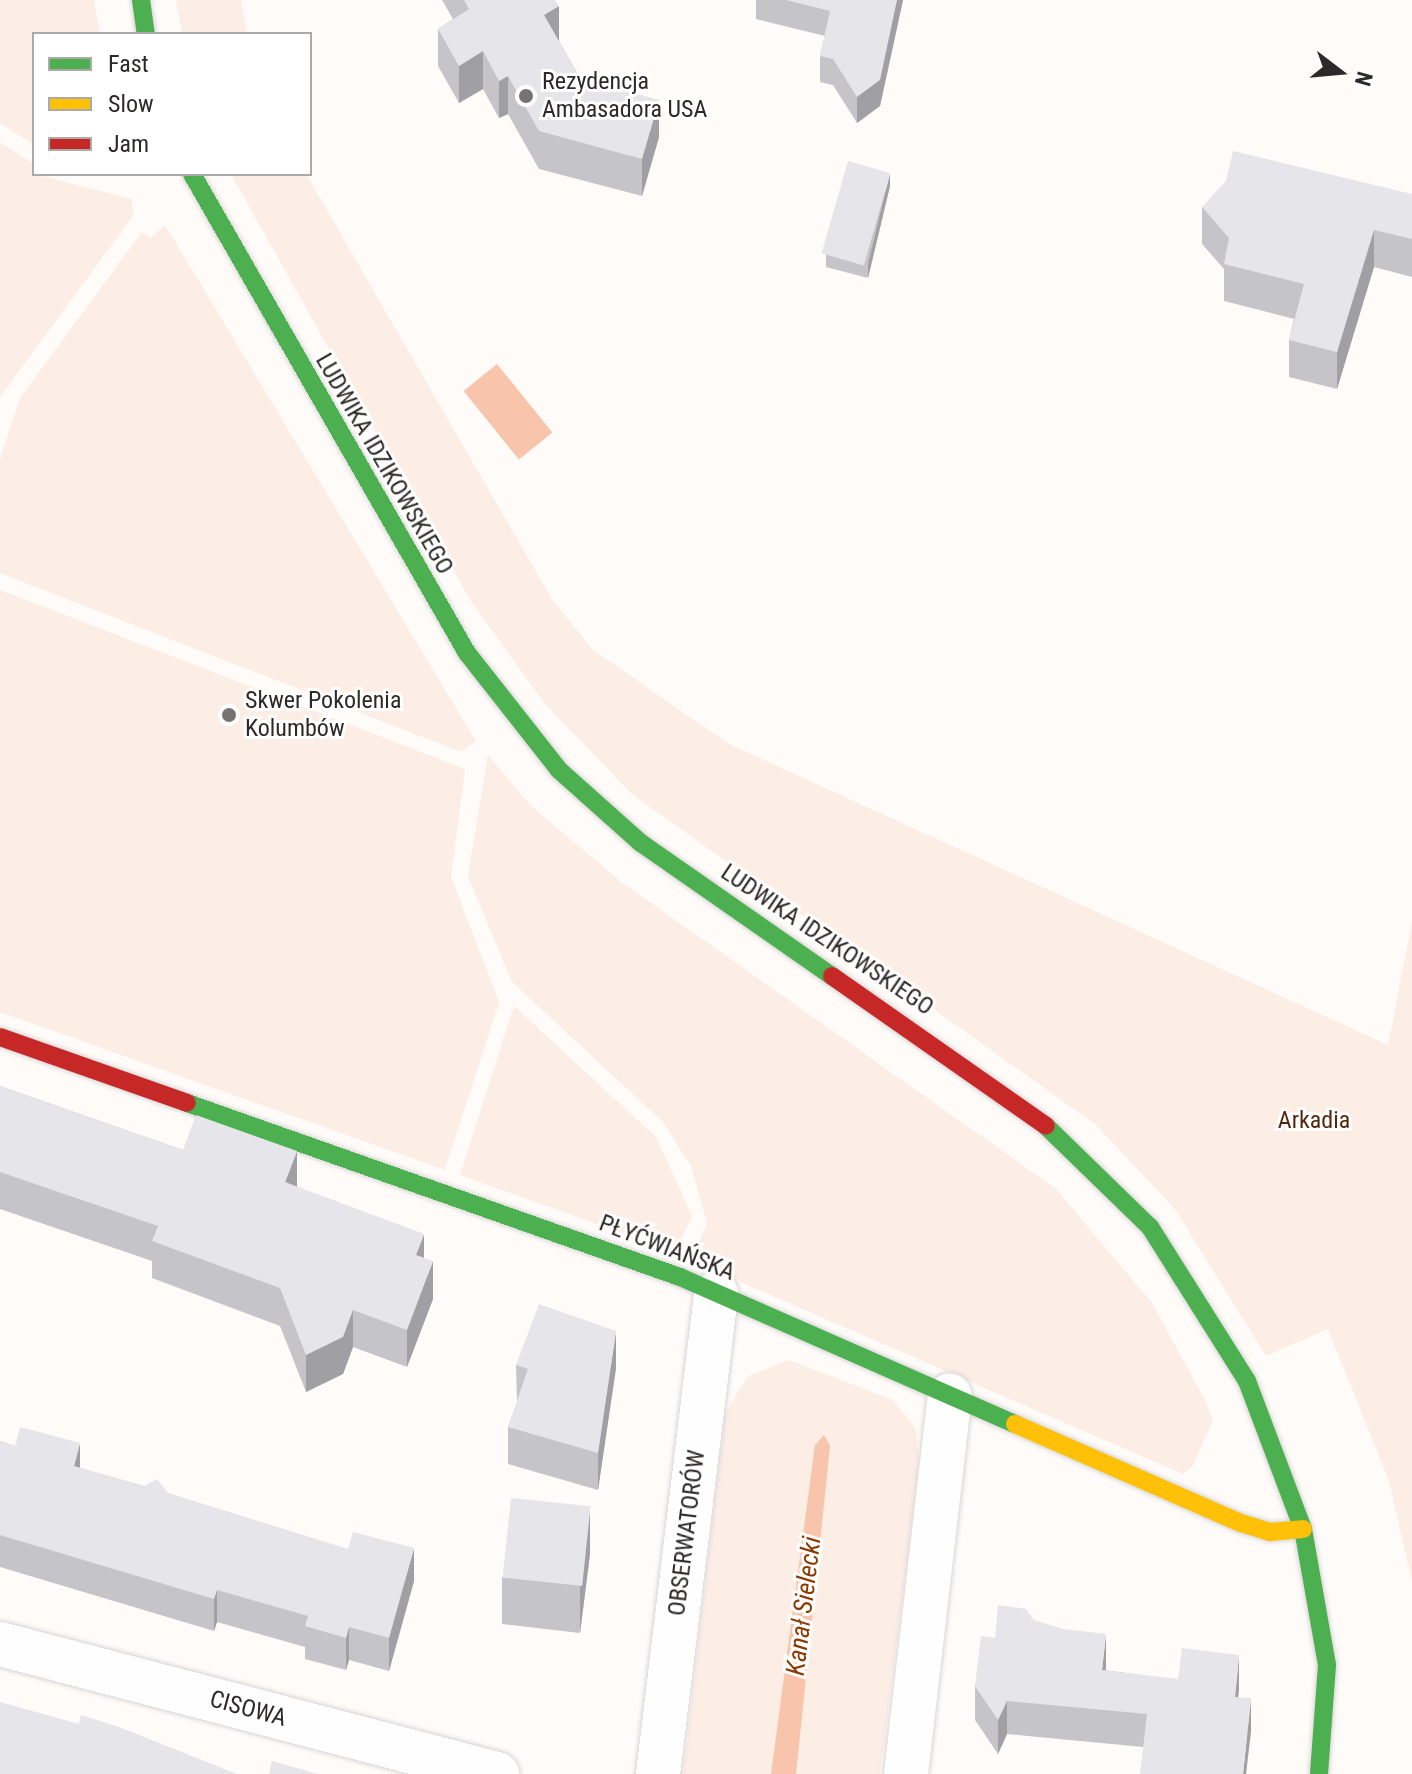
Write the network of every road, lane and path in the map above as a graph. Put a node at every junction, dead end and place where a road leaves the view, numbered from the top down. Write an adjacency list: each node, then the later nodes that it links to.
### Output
1 (141, 0): 2 (street)
2 (146, 32)
3 (193, 176): 7 (street, LUDWIKA IDZIKOWSKIEGO)
4 (0, 1037): 5 (street, PŁYĆWIAŃSKA)
5 (716, 1293): 6 (street, PŁYĆWIAŃSKA); 10 (street, OBSERWATORÓW)
6 (950, 1396): 7 (street, PŁYĆWIAŃSKA); 11 (street)
7 (1303, 1529): 12 (street, LUDWIKA IDZIKOWSKIEGO)
8 (0, 1644): 9 (street, CISOWA)
9 (497, 1774)
10 (658, 1774)
11 (906, 1774)
12 (1319, 1774)

